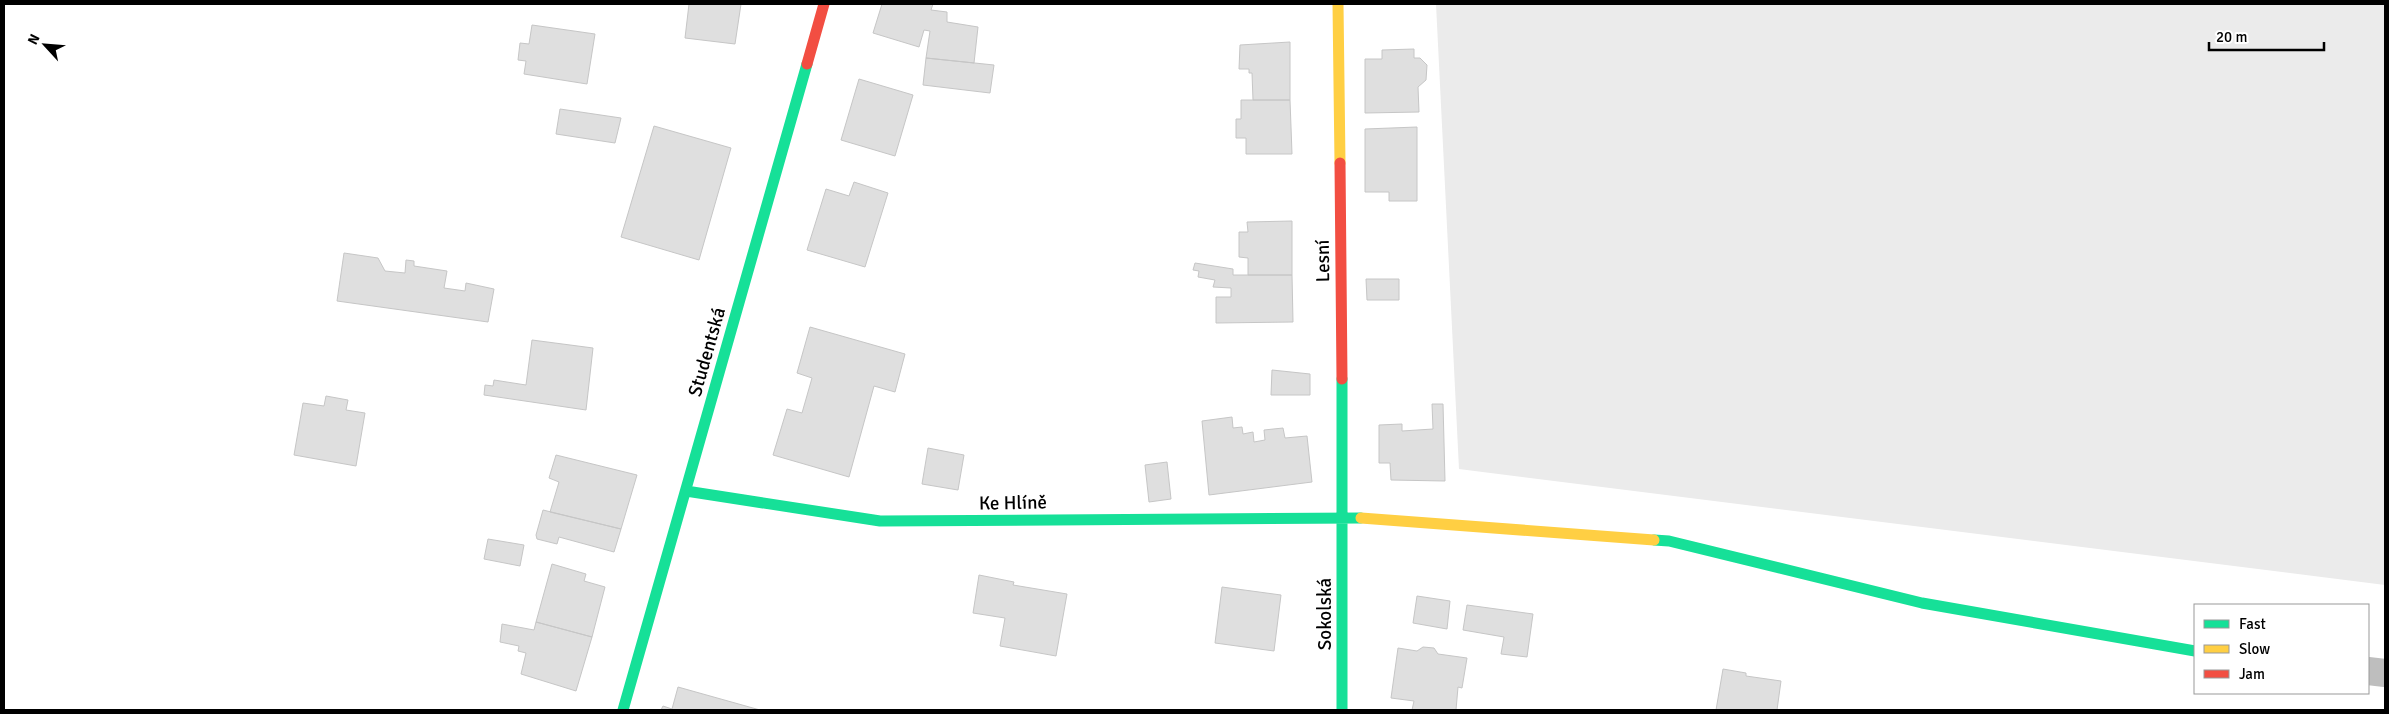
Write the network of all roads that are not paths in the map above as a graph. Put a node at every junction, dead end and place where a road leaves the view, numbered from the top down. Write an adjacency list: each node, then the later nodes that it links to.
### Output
1 (824, 4): 3 (street, Studentská)
2 (1338, 4): 4 (street, Lesní)
3 (686, 491): 4 (street, Ke Hlíně); 8 (street, Studentská)
4 (1343, 517): 5 (street, Ke Hlíně); 9 (street, Sokolská)
5 (2194, 651)
6 (2369, 671): 7 (street)
7 (2385, 673)
8 (623, 710)
9 (1342, 710)

